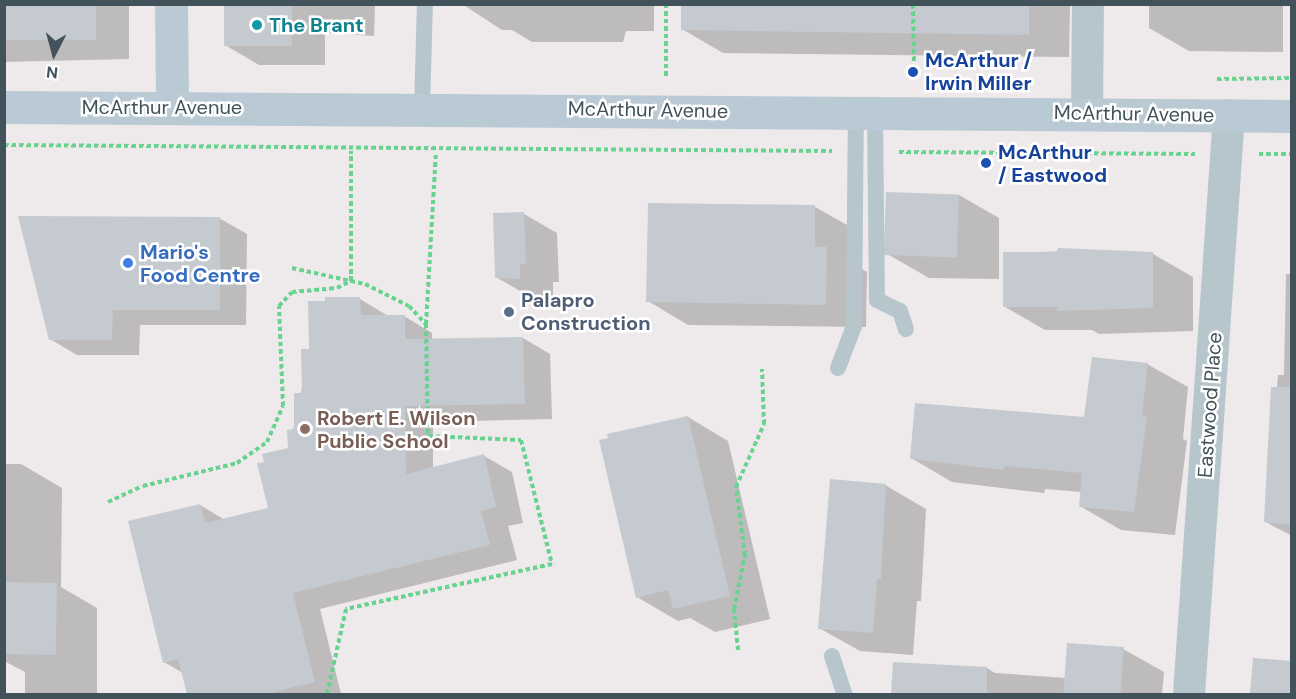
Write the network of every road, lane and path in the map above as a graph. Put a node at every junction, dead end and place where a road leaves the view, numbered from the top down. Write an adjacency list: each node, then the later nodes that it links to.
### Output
1 (171, 4): 8 (main road)
2 (425, 4): 9 (lane)
3 (666, 4): 10 (path)
4 (913, 4): 6 (path)
5 (1088, 4): 11 (street)
6 (914, 68)
7 (4, 107): 8 (main road, McArthur Avenue)
8 (172, 107): 9 (main road, McArthur Avenue)
9 (422, 109): 10 (main road, McArthur Avenue)
10 (666, 110): 12 (main road, McArthur Avenue)
11 (1087, 113): 12 (main road, McArthur Avenue); 13 (main road, McArthur Avenue)
12 (865, 114): 17 (lane); 19 (lane)
13 (1229, 115): 14 (main road, McArthur Avenue); 20 (street, Eastwood Place)
14 (1292, 116)
15 (4, 145): 17 (path)
16 (351, 151): 23 (path)
17 (855, 151): 26 (lane)
18 (436, 152): 24 (path)
19 (876, 152): 20 (path); 25 (lane)
20 (1228, 154): 21 (path); 33 (street, Eastwood Place)
21 (1292, 154)
22 (292, 268): 23 (path)
23 (351, 281): 24 (path); 28 (path)
24 (426, 324): 31 (path)
25 (906, 329)
26 (838, 368)
27 (762, 369): 29 (path)
28 (108, 502)
29 (738, 650)
30 (832, 656): 32 (lane)
31 (327, 694)
32 (844, 694)
33 (1189, 694)

